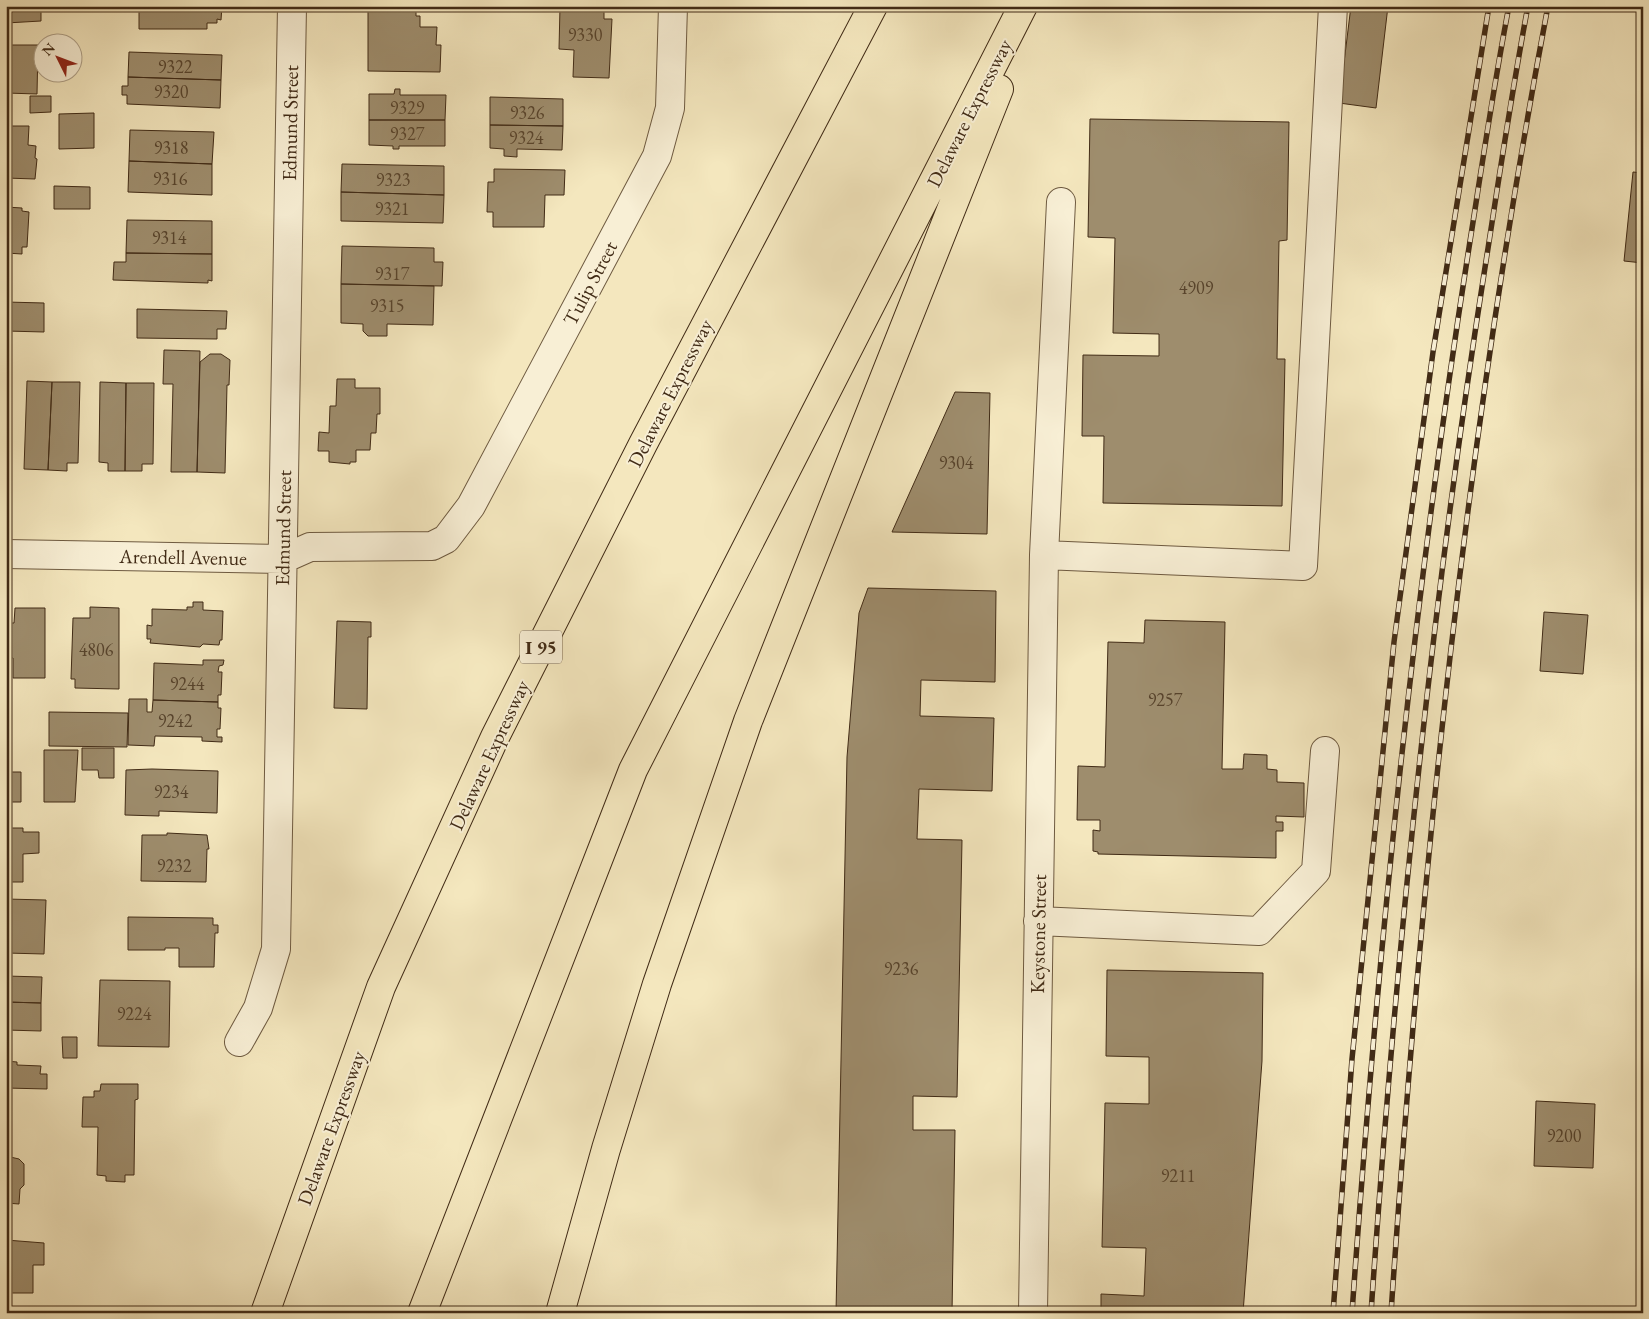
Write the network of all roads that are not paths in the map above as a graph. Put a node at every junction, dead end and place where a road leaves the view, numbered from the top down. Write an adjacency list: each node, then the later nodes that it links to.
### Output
1 (292, 6): 11 (street, Edmund Street)
2 (672, 6): 8 (street, Tulip Street)
3 (872, 6): 16 (highway, Delaware Expressway / I 95)
4 (1023, 6): 17 (highway, Delaware Expressway)
5 (1032, 6): 15 (highway)
6 (1332, 6): 10 (street)
7 (1061, 202): 10 (street, Keystone Street)
8 (446, 540): 11 (street, Arendell Avenue)
9 (6, 554): 11 (street, Arendell Avenue)
10 (1044, 555): 13 (street, Keystone Street)
11 (283, 559): 14 (street, Edmund Street)
12 (1325, 751): 13 (street)
13 (1038, 921): 20 (street, Keystone Street)
14 (239, 1042)
15 (570, 1281): 18 (highway); 19 (highway)
16 (265, 1313)
17 (422, 1313)
18 (560, 1313)
19 (576, 1313)
20 (1033, 1313)

